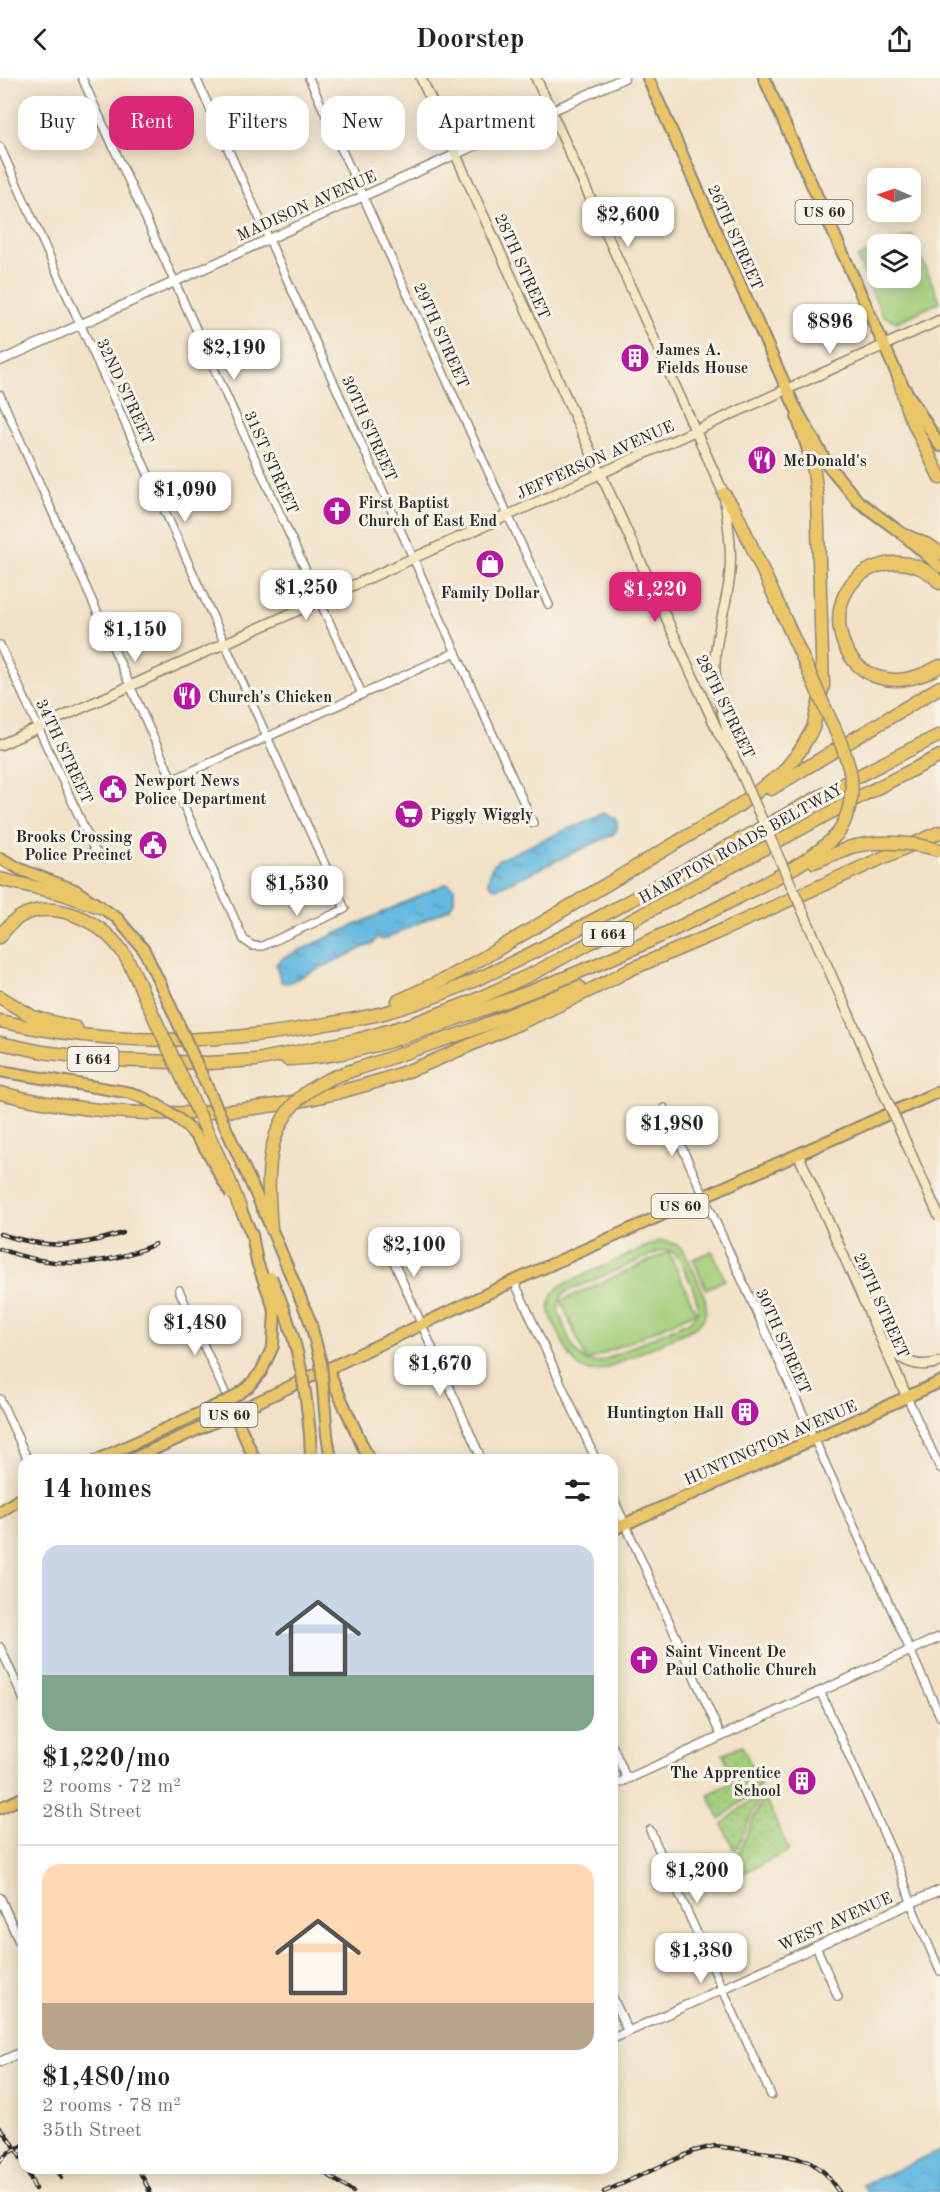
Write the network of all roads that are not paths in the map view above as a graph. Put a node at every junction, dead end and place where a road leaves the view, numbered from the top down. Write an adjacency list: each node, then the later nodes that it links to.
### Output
1 (82, 78): 17 (street, 31ST STREET)
2 (196, 78): 16 (street, 30TH STREET)
3 (309, 78): 15 (street, 29TH STREET)
4 (421, 78): 14 (main road, 28TH STREET)
5 (536, 78): 9 (main road)
6 (624, 78): 10 (street, MADISON AVENUE)
7 (648, 78): 23 (main road, 26TH STREET)
8 (764, 78): 20 (main road, US 60)
9 (544, 96)
10 (557, 110)
11 (557, 123): 26 (main road)
12 (0, 147): 19 (street, 32ND STREET)
13 (462, 150): 14 (street, MADISON AVENUE)
14 (455, 153): 15 (street, MADISON AVENUE); 29 (main road, 28TH STREET)
15 (363, 196): 16 (street, MADISON AVENUE); 32 (street, 29TH STREET)
16 (269, 239): 17 (street, MADISON AVENUE); 35 (street, 30TH STREET)
17 (175, 282): 19 (street, MADISON AVENUE); 38 (street, 31ST STREET)
18 (940, 320): 20 (main road, JEFFERSON AVENUE)
19 (81, 324): 21 (street, MADISON AVENUE); 40 (street, 32ND STREET)
20 (883, 346): 22 (main road, US 60); 23 (main road, JEFFERSON AVENUE)
21 (0, 361)
22 (900, 381): 27 (main road, US 60); 30 (highway)
23 (787, 389): 25 (main road, 26TH STREET); 26 (main road, JEFFERSON AVENUE)
24 (0, 395): 44 (street)
25 (794, 405): 28 (main road); 33 (main road, 26TH STREET)
26 (696, 429): 29 (main road, JEFFERSON AVENUE); 31 (main road)
27 (940, 446)
28 (809, 453): 54 (highway)
29 (601, 472): 32 (main road, JEFFERSON AVENUE); 52 (main road, 28TH STREET)
30 (940, 478)
31 (724, 494): 52 (main road); 61 (highway, bridge)
32 (508, 515): 35 (main road, JEFFERSON AVENUE); 39 (street, 29TH STREET)
33 (904, 535): 34 (highway); 36 (main road, 26TH STREET)
34 (940, 553)
35 (414, 558): 38 (main road, JEFFERSON AVENUE); 42 (street, 30TH STREET)
36 (940, 567)
37 (940, 583): 43 (highway)
38 (320, 600): 40 (main road, JEFFERSON AVENUE); 46 (street, 31ST STREET)
39 (549, 605)
40 (225, 643): 44 (main road, JEFFERSON AVENUE); 49 (street, 32ND STREET)
41 (0, 645): 47 (street, 34TH STREET)
42 (456, 652): 46 (street); 55 (street, 30TH STREET)
43 (940, 666)
44 (131, 685): 47 (main road, JEFFERSON AVENUE); 53 (street)
45 (940, 687): 54 (highway)
46 (362, 694): 49 (street)
47 (38, 728): 50 (main road, JEFFERSON AVENUE); 58 (street, 34TH STREET)
48 (940, 735): 66 (highway, HAMPTON ROADS BELTWAY / I 664)
49 (267, 737): 53 (street); 53 (street, 32ND STREET)
50 (0, 745)
51 (940, 756): 70 (highway, HAMPTON ROADS BELTWAY / I 664)
52 (735, 759): 78 (main road, 28TH STREET, bridge)
53 (172, 780)
54 (738, 806): 66 (highway)
55 (533, 823)
56 (940, 832): 64 (highway)
57 (940, 850): 61 (highway, bridge)
58 (113, 856)
59 (0, 858): 62 (main road)
60 (0, 879): 62 (highway)
61 (772, 880): 70 (highway)
62 (100, 907): 79 (main road, bridge)
63 (0, 937): 77 (highway, bridge)
64 (629, 970): 73 (highway); 79 (highway, bridge)
65 (0, 997): 68 (highway)
66 (352, 1019): 68 (highway, HAMPTON ROADS BELTWAY / I 664)
67 (0, 1021): 68 (highway, HAMPTON ROADS BELTWAY / I 664)
68 (119, 1039)
69 (0, 1043): 70 (highway, HAMPTON ROADS BELTWAY / I 664)
70 (256, 1060)
71 (0, 1071): 77 (main road, bridge)
72 (940, 1091): 75 (main road, US 60)
73 (0, 1092)
74 (664, 1108): 76 (street, 30TH STREET)
75 (798, 1154): 76 (main road, US 60); 85 (main road, 29TH STREET)
76 (703, 1196): 82 (main road, US 60); 92 (street, 30TH STREET)
77 (240, 1208): 80 (main road)
78 (940, 1219)
79 (271, 1228): 98 (main road, bridge)
80 (252, 1235): 94 (main road, bridge); 97 (main road, bridge)
81 (385, 1242): 84 (street)
82 (514, 1281): 84 (main road, US 60); 101 (street)
83 (179, 1290): 91 (street)
84 (421, 1324): 87 (main road, US 60); 100 (street)
85 (880, 1335): 86 (main road); 89 (main road, 29TH STREET)
86 (940, 1362)
87 (327, 1368): 91 (main road, US 60); 99 (main road)
88 (940, 1382): 89 (main road, HUNTINGTON AVENUE)
89 (908, 1397): 92 (main road, HUNTINGTON AVENUE); 102 (street, 29TH STREET)
90 (0, 1399): 93 (street)
91 (234, 1413): 95 (main road, US 60); 96 (main road)
92 (813, 1440): 108 (main road, HUNTINGTON AVENUE); 112 (street, 30TH STREET)
93 (25, 1454)
94 (110, 1454)
95 (146, 1454)
96 (252, 1454)
97 (311, 1454)
98 (330, 1454)
99 (366, 1454)
100 (479, 1454)
101 (593, 1454)
102 (940, 1468)
103 (18, 1500): 106 (main road)
104 (18, 1508): 107 (main road)
105 (618, 1508): 108 (street)
106 (0, 1512)
107 (0, 1516)
108 (625, 1524): 109 (main road, HUNTINGTON AVENUE); 116 (street)
109 (618, 1527)
110 (940, 1637): 112 (street)
111 (0, 1647): 113 (street)
112 (910, 1651): 114 (street); 115 (street, 30TH STREET)
113 (18, 1687)
114 (820, 1691): 116 (street); 125 (street)
115 (940, 1716)
116 (721, 1736): 118 (street)
117 (618, 1759): 118 (street)
118 (627, 1779): 119 (street)
119 (618, 1783)
120 (18, 1800): 121 (main road)
121 (0, 1808)
122 (650, 1830): 129 (street)
123 (940, 1890): 125 (street, WEST AVENUE)
124 (0, 1898): 126 (street)
125 (911, 1903): 127 (street, WEST AVENUE); 128 (street)
126 (18, 1938)
127 (816, 1946): 129 (street, WEST AVENUE); 130 (street)
128 (940, 1971)
129 (722, 1988): 132 (street, WEST AVENUE); 136 (street)
130 (838, 1997)
131 (618, 2010): 132 (street)
132 (628, 2031): 133 (street, WEST AVENUE)
133 (618, 2036)
134 (18, 2054): 135 (street)
135 (0, 2062)
136 (771, 2095)

